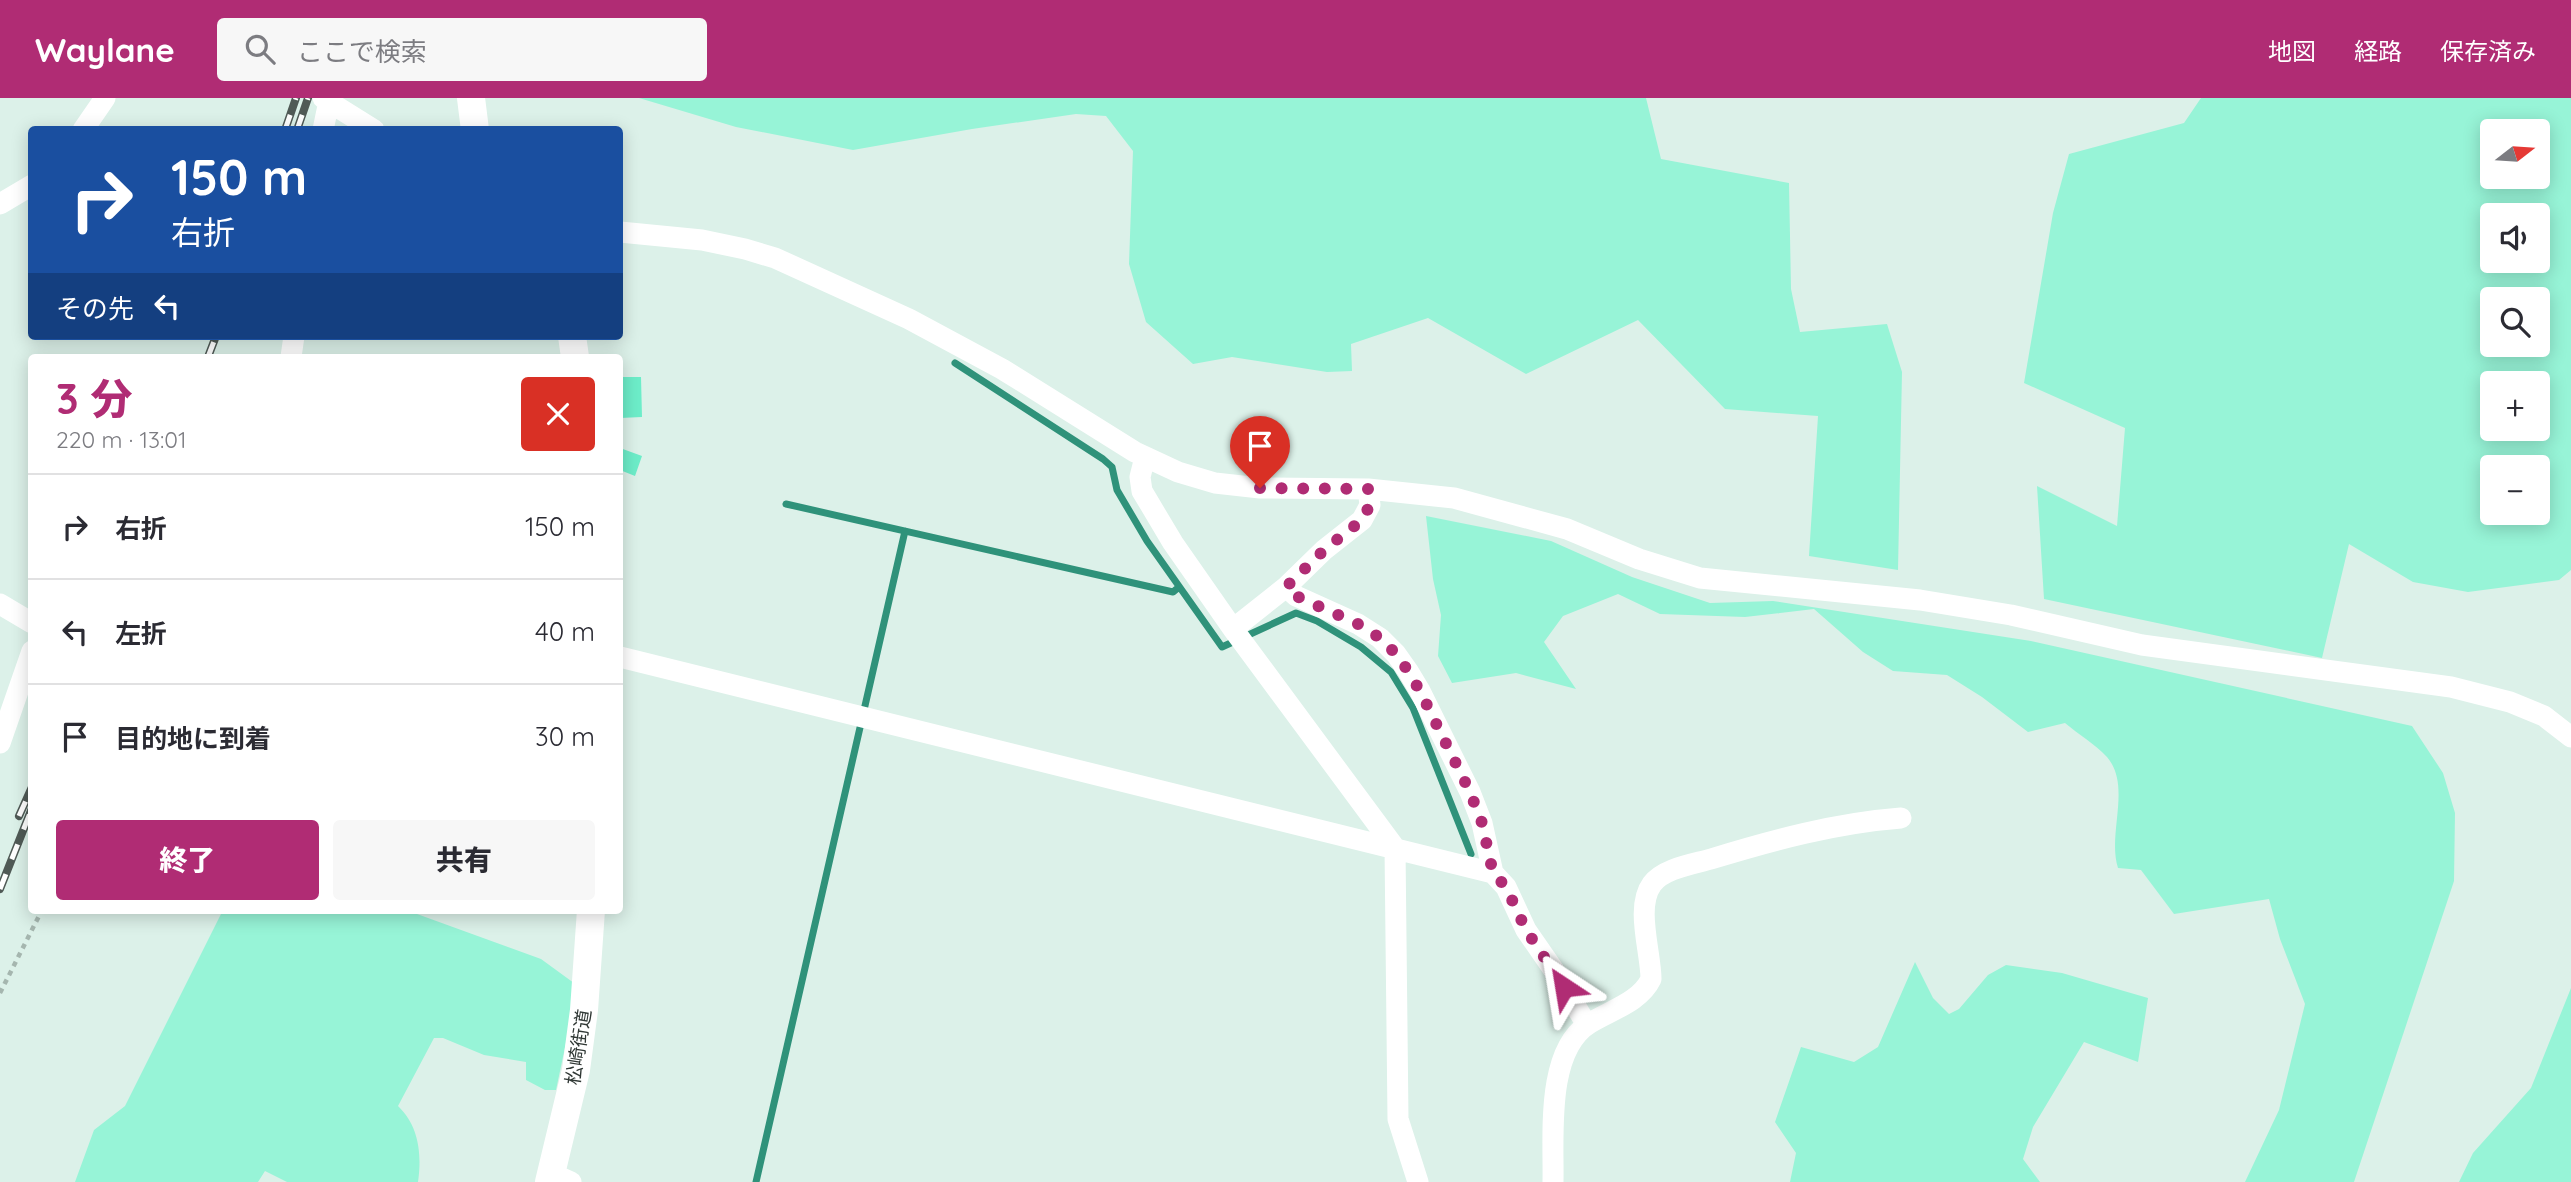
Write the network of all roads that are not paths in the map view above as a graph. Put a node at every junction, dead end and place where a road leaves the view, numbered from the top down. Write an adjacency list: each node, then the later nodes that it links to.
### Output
1 (104, 98): 4 (street)
2 (471, 98): 7 (main road)
3 (326, 100): 5 (street); 6 (street)
4 (86, 126)
5 (323, 126)
6 (367, 126)
7 (474, 126)
8 (28, 187): 9 (street)
9 (0, 204)
10 (623, 232): 11 (street)
11 (1145, 457): 12 (street); 16 (street)
12 (1368, 489): 13 (street); 19 (street)
13 (1286, 587): 16 (street); 23 (street)
14 (0, 604): 15 (street)
15 (28, 621)
16 (1233, 629): 22 (street)
17 (623, 658): 22 (street)
18 (28, 662): 20 (street)
19 (2571, 737)
20 (0, 743)
21 (1901, 818): 25 (street)
22 (1395, 848): 23 (street); 27 (street)
23 (1493, 873): 25 (street)
24 (590, 914): 26 (main road, 松崎街道)
25 (1587, 1025): 28 (street)
26 (557, 1179)
27 (1418, 1182)
28 (1553, 1182)

